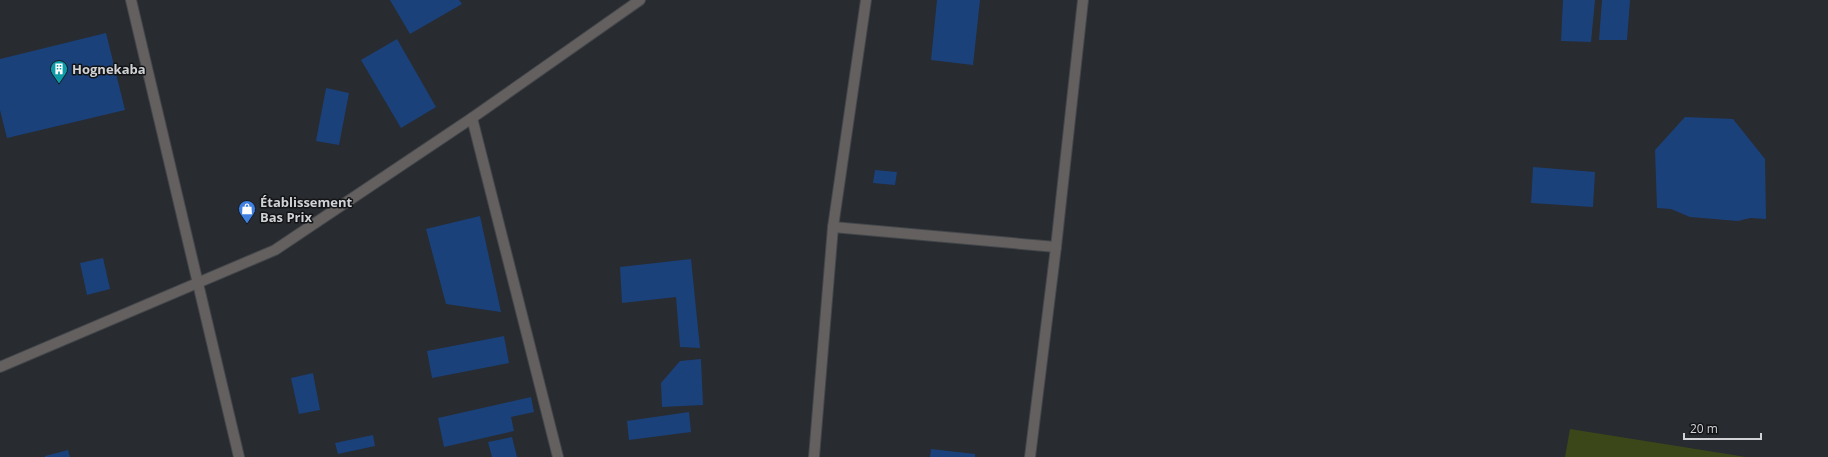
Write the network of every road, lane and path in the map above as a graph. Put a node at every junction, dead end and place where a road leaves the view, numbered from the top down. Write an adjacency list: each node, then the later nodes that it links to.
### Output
1 (130, 0): 8 (street)
2 (640, 0): 5 (street)
3 (866, 0): 6 (street)
4 (1083, 0): 7 (street)
5 (472, 118): 8 (street); 11 (street)
6 (834, 227): 7 (street); 12 (street)
7 (1056, 247): 13 (street)
8 (198, 283): 9 (street); 10 (street)
9 (0, 367)
10 (239, 457)
11 (558, 457)
12 (814, 457)
13 (1030, 457)

